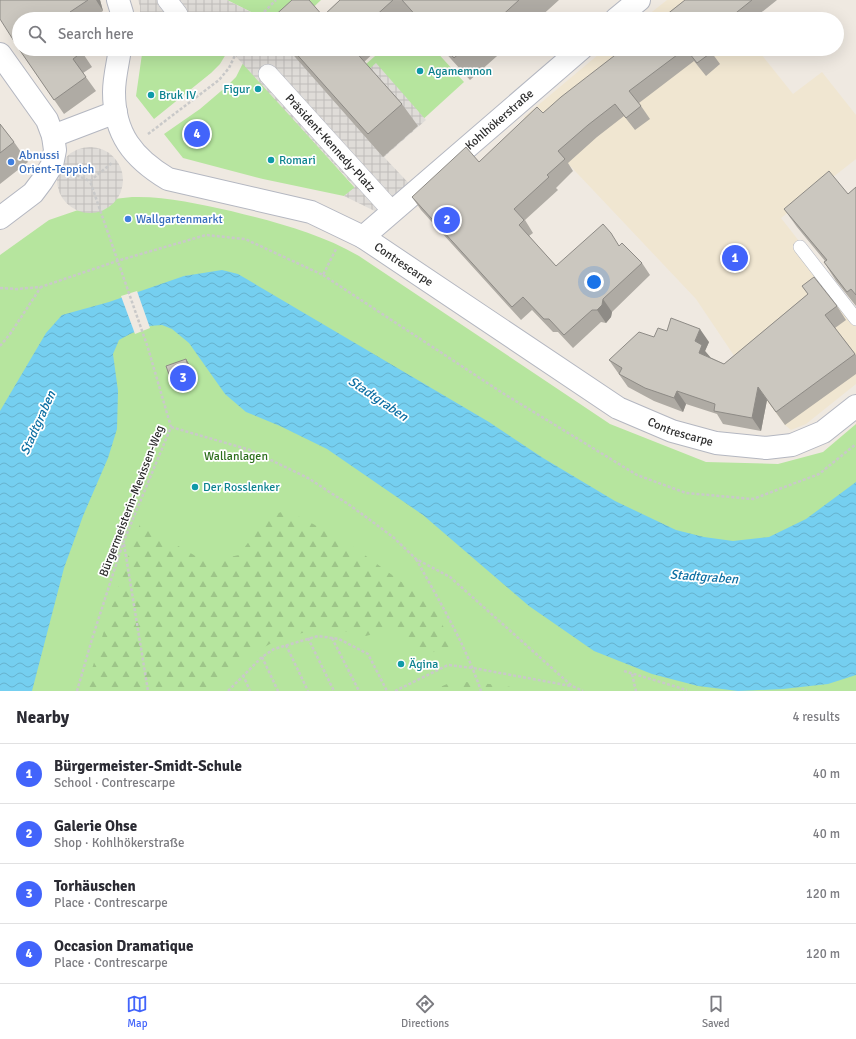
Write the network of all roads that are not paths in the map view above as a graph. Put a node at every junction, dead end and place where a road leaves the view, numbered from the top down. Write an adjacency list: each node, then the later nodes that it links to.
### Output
1 (118, 0): 3 (street)
2 (639, 0): 4 (street)
3 (122, 12)
4 (624, 12)
5 (0, 54): 10 (street)
6 (119, 56): 9 (street, Contrescarpe)
7 (574, 56): 11 (street, Kohlhökerstraße)
8 (268, 74): 11 (street, Präsident-Kennedy-Platz)
9 (116, 112): 10 (street); 13 (street, Contrescarpe)
10 (53, 136): 12 (street)
11 (393, 212): 13 (street, Kohlhökerstraße)
12 (0, 218)
13 (355, 233): 16 (street, Contrescarpe)
14 (800, 247): 15 (lane)
15 (856, 319)
16 (856, 406)

